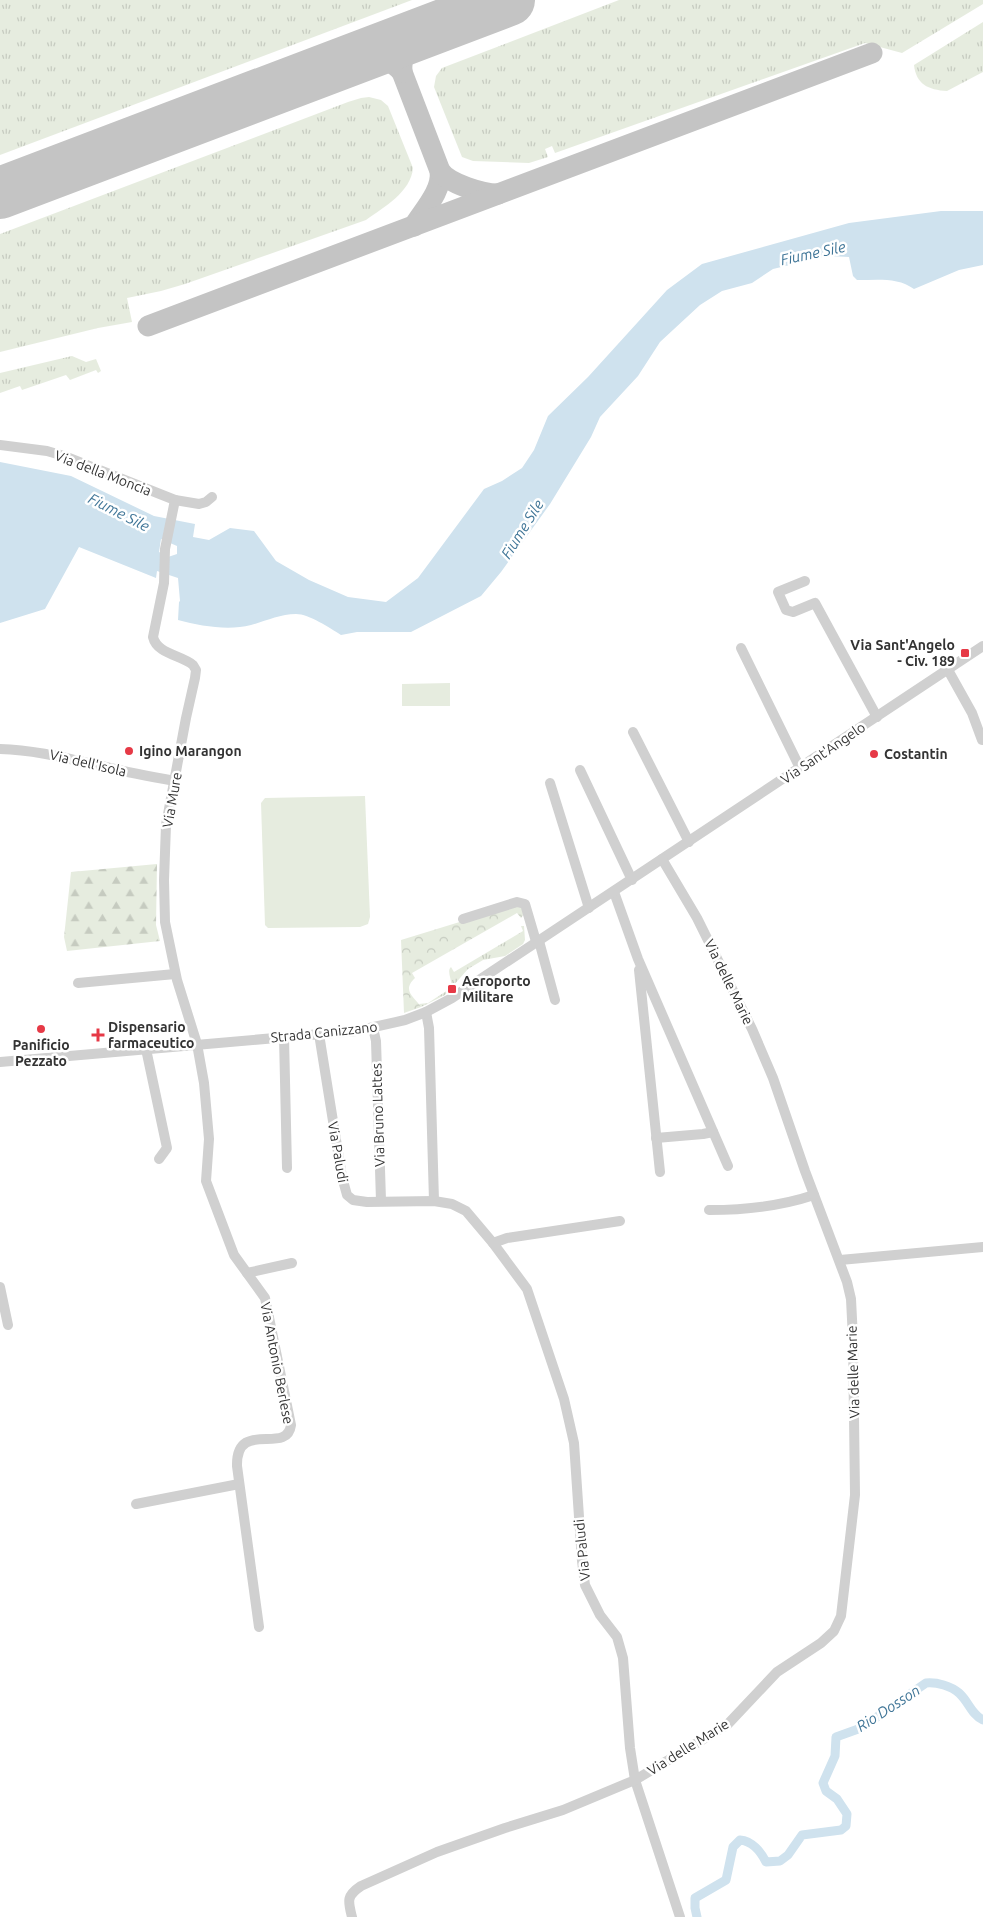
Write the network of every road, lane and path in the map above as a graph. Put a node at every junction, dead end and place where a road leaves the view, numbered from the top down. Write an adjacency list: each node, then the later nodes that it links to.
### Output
1 (0, 445): 3 (street, Via della Moncia)
2 (212, 497): 3 (street, Via della Moncia)
3 (175, 500): 14 (street, Via Mure)
4 (805, 581): 8 (street)
5 (983, 646): 7 (street, Via Sant'Angelo)
6 (741, 648): 12 (street)
7 (948, 670): 8 (street, Via Sant'Angelo); 10 (street)
8 (877, 717): 12 (street, Via Sant'Angelo)
9 (633, 732): 16 (street)
10 (982, 740)
11 (0, 749): 14 (street, Via dell'Isola)
12 (800, 768): 16 (street, Via Sant'Angelo)
13 (580, 770): 18 (street)
14 (175, 781): 24 (street, Via Mure)
15 (550, 783): 20 (street)
16 (690, 842): 17 (street, Via Sant'Angelo)
17 (662, 859): 18 (street, Strada Canizzano); 40 (street, Via delle Marie)
18 (632, 880): 19 (street, Strada Canizzano)
19 (614, 892): 20 (street, Strada Canizzano); 23 (street)
20 (589, 908): 22 (street, Strada Canizzano)
21 (463, 919): 22 (street)
22 (538, 941): 26 (street); 27 (street, Strada Canizzano)
23 (638, 959): 34 (street); 35 (street)
24 (175, 974): 25 (street); 31 (street, Via Mure)
25 (78, 983)
26 (555, 1000)
27 (426, 1012): 28 (street, Strada Canizzano); 41 (street)
28 (373, 1028): 29 (street, Strada Canizzano); 42 (street, Via Bruno Lattes)
29 (319, 1034): 30 (street, Strada Canizzano); 42 (street, Via Paludi)
30 (284, 1037): 31 (street, Strada Canizzano); 38 (street)
31 (197, 1044): 32 (street, Strada Canizzano); 49 (street, Via Antonio Berlese)
32 (146, 1049): 33 (street, Strada Canizzano); 36 (street)
33 (0, 1062)
34 (713, 1132): 35 (street); 37 (street)
35 (656, 1138): 39 (street)
36 (159, 1159)
37 (728, 1166)
38 (286, 1168)
39 (660, 1172)
40 (814, 1195): 43 (street); 47 (street, Via delle Marie)
41 (434, 1201): 42 (street, Via Paludi); 45 (street, Via Paludi)
42 (381, 1202)
43 (709, 1210)
44 (620, 1221): 45 (street)
45 (493, 1243): 55 (street, Via Paludi)
46 (983, 1247): 47 (street)
47 (840, 1260): 55 (street, Via delle Marie)
48 (292, 1263): 49 (street)
49 (247, 1273): 52 (street, Via Antonio Berlese)
50 (0, 1287): 51 (street)
51 (8, 1325)
52 (239, 1484): 53 (street); 54 (street, Via Antonio Berlese)
53 (136, 1504)
54 (259, 1627)
55 (635, 1780): 56 (street, Via delle Marie); 57 (street, Via Paludi)
56 (352, 1917)
57 (680, 1917)

